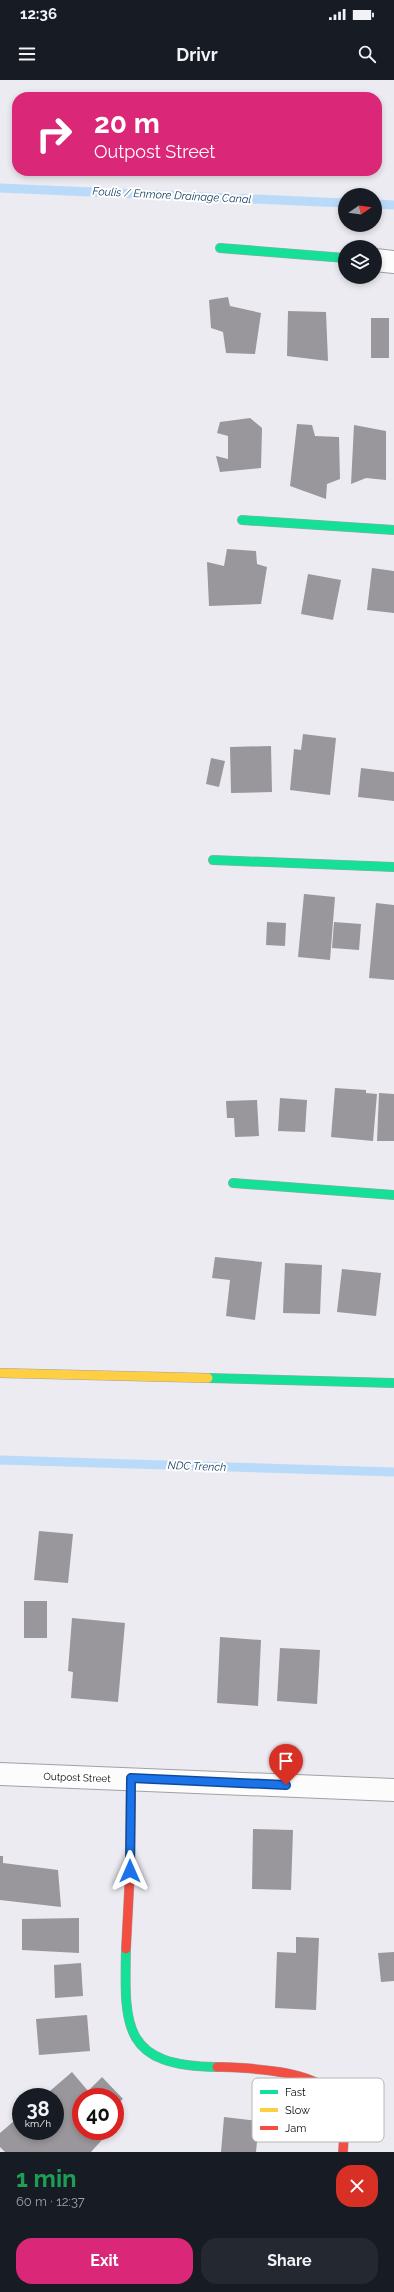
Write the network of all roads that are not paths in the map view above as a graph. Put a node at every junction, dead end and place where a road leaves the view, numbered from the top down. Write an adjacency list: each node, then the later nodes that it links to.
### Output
1 (220, 248): 2 (street)
2 (338, 257)
3 (382, 261): 4 (street)
4 (394, 262)
5 (242, 520): 6 (street)
6 (394, 530)
7 (213, 860): 8 (street)
8 (394, 867)
9 (232, 1183): 10 (street)
10 (394, 1195)
11 (0, 1373): 12 (street)
12 (394, 1383)
13 (0, 1774): 14 (street, Outpost Street)
14 (131, 1778): 15 (street, Outpost Street); 16 (street)
15 (394, 1790)
16 (303, 2078)
17 (344, 2142): 18 (street)
18 (343, 2152)

